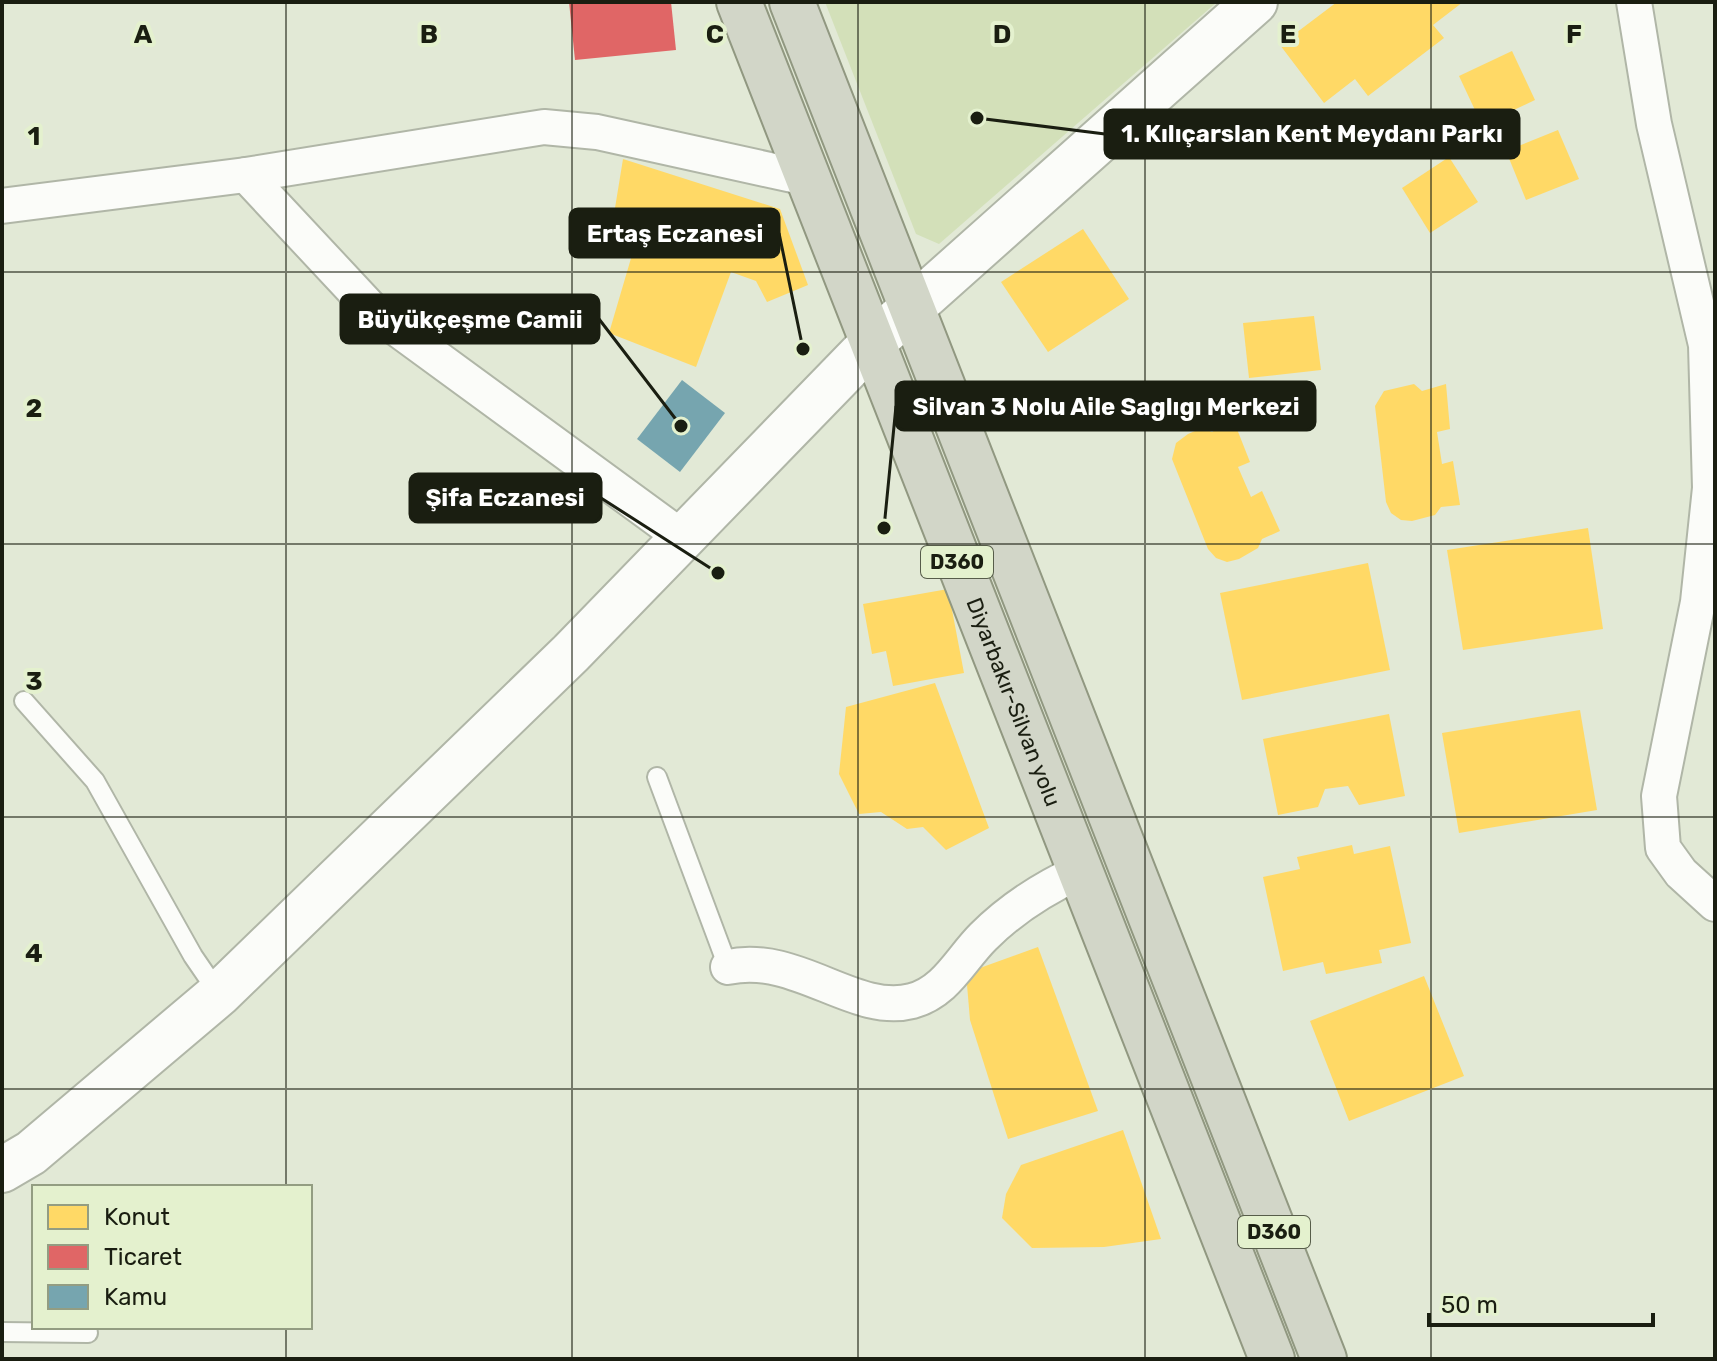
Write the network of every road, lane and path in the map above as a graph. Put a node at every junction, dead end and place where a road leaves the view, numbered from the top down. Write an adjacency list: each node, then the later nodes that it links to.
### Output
1 (739, 2): 6 (highway, Diyarbakır-Silvan yolu / D360)
2 (792, 2): 8 (highway, D360)
3 (1255, 2): 8 (street)
4 (1634, 2): 14 (street)
5 (246, 175): 6 (street); 7 (street); 10 (street)
6 (806, 178): 9 (highway, Diyarbakır-Silvan yolu / D360)
7 (2, 206)
8 (914, 307): 9 (street); 21 (highway, D360)
9 (871, 344): 10 (street); 13 (highway, Diyarbakır-Silvan yolu / D360)
10 (683, 538): 16 (street)
11 (24, 701): 16 (lane)
12 (657, 777): 15 (lane)
13 (1079, 872): 15 (street); 20 (highway, Diyarbakır-Silvan yolu / D360)
14 (1715, 904)
15 (728, 967)
16 (219, 994): 17 (street)
17 (2, 1170)
18 (2, 1332): 19 (lane)
19 (88, 1333)
20 (1272, 1359)
21 (1324, 1359)

